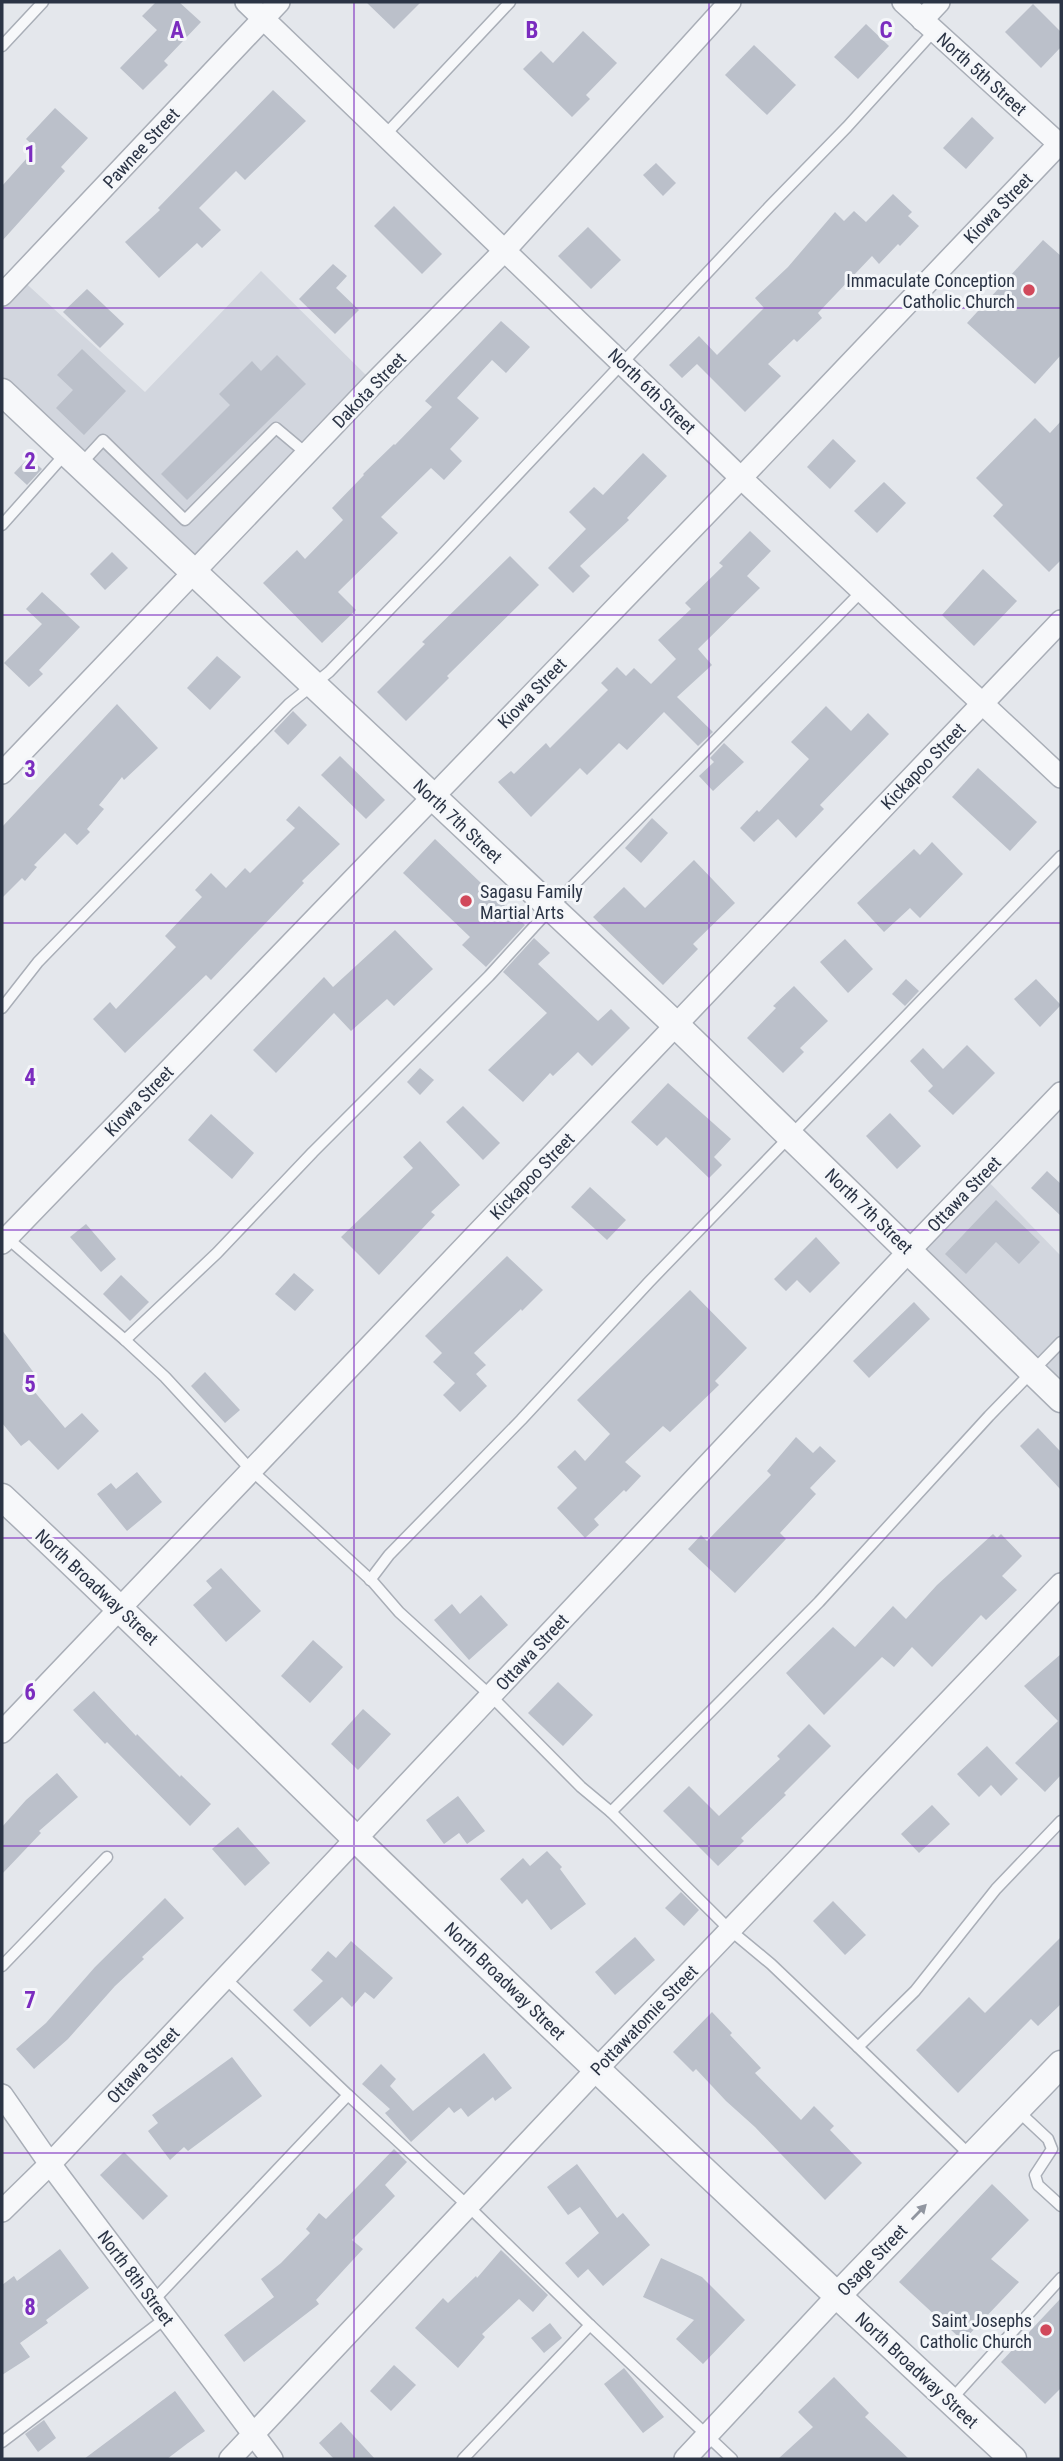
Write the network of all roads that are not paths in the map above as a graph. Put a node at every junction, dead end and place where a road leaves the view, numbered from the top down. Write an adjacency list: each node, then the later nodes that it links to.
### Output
1 (44, 2): 10 (lane)
2 (246, 2): 8 (street, North 6th Street)
3 (279, 2): 8 (street, Pawnee Street)
4 (510, 2): 11 (lane)
5 (730, 2): 13 (street, Dakota Street)
6 (903, 2): 9 (street, North 5th Street)
7 (939, 2): 9 (street)
8 (264, 19): 11 (street, North 6th Street); 14 (street, Pawnee Street)
9 (928, 25): 12 (street, North 5th Street); 15 (lane)
10 (2, 47)
11 (385, 135): 13 (street, North 6th Street)
12 (1061, 144): 19 (street, Kiowa Street)
13 (506, 249): 15 (street, North 6th Street); 17 (street, Dakota Street)
14 (2, 295)
15 (622, 362): 19 (street, North 6th Street); 24 (lane)
16 (2, 392): 18 (street, North 7th Street)
17 (307, 454): 18 (lane); 21 (street, Dakota Street)
18 (72, 459): 20 (lane); 21 (street, North 7th Street)
19 (741, 478): 22 (street, North 6th Street); 28 (street, Kiowa Street)
20 (2, 525)
21 (193, 573): 24 (street, North 7th Street); 26 (street, Dakota Street)
22 (862, 591): 25 (street, North 6th Street); 30 (lane)
23 (1061, 621): 25 (street, Kickapoo Street)
24 (313, 685): 28 (street, North 7th Street); 31 (lane)
25 (983, 704): 27 (street, North 6th Street); 32 (street, Kickapoo Street)
26 (2, 773)
27 (1061, 777)
28 (432, 797): 30 (street, North 7th Street); 35 (street, Kiowa Street)
29 (1061, 856): 34 (lane)
30 (551, 908): 32 (street, North 7th Street); 37 (lane)
31 (2, 1007)
32 (676, 1025): 34 (street, North 7th Street); 41 (street, Kickapoo Street)
33 (1061, 1093): 36 (street, Ottawa Street)
34 (791, 1136): 36 (street, North 7th Street); 43 (lane)
35 (3, 1238): 37 (lane)
36 (909, 1251): 39 (street, North 7th Street); 46 (street, Ottawa Street)
37 (125, 1340): 41 (lane)
38 (1061, 1342): 39 (lane)
39 (1033, 1371): 40 (street, North 7th Street); 48 (lane)
40 (1061, 1399)
41 (251, 1470): 43 (lane); 45 (street, Kickapoo Street)
42 (2, 1497): 45 (street, North Broadway Street)
43 (370, 1580): 46 (lane)
44 (1061, 1584): 52 (street, Pottawatomie Street)
45 (120, 1607): 47 (street, Kickapoo Street); 50 (street, North Broadway Street)
46 (491, 1696): 48 (lane); 50 (street, Ottawa Street)
47 (2, 1732)
48 (611, 1812): 52 (lane)
49 (1061, 1821): 55 (lane)
50 (356, 1839): 54 (street, Ottawa Street); 57 (street, North Broadway Street)
51 (107, 1857): 53 (lane)
52 (730, 1930): 55 (lane); 57 (street, Pottawatomie Street)
53 (2, 1966)
54 (225, 1978): 59 (lane); 62 (street, Ottawa Street)
55 (858, 2047): 61 (lane)
56 (1061, 2064): 60 (street, Osage Street)
57 (597, 2068): 63 (street, Pottawatomie Street); 67 (street, North Broadway Street)
58 (2, 2095): 62 (street, North 8th Street)
59 (348, 2095): 63 (lane); 68 (lane)
60 (1017, 2110): 61 (street, Osage Street); 64 (lane)
61 (972, 2157): 67 (street, Osage Street, one-way to 61)
62 (50, 2164): 65 (street, Ottawa Street); 68 (street, North 8th Street)
63 (468, 2206): 69 (lane); 71 (street, Pottawatomie Street)
64 (1061, 2206)
65 (2, 2211)
66 (1061, 2278): 70 (lane)
67 (837, 2296): 70 (street, North Broadway Street); 72 (street, Osage Street)
68 (160, 2310): 71 (street, North 8th Street); 73 (lane)
69 (590, 2325): 72 (lane); 76 (lane)
70 (950, 2401): 79 (street, North Broadway Street)
71 (254, 2435): 74 (street, Pottawatomie Street); 75 (street, North 8th Street)
72 (707, 2435): 77 (street, Osage Street); 78 (lane)
73 (2, 2442)
74 (230, 2459)
75 (272, 2459)
76 (463, 2459)
77 (685, 2459)
78 (732, 2459)
79 (1013, 2459)

